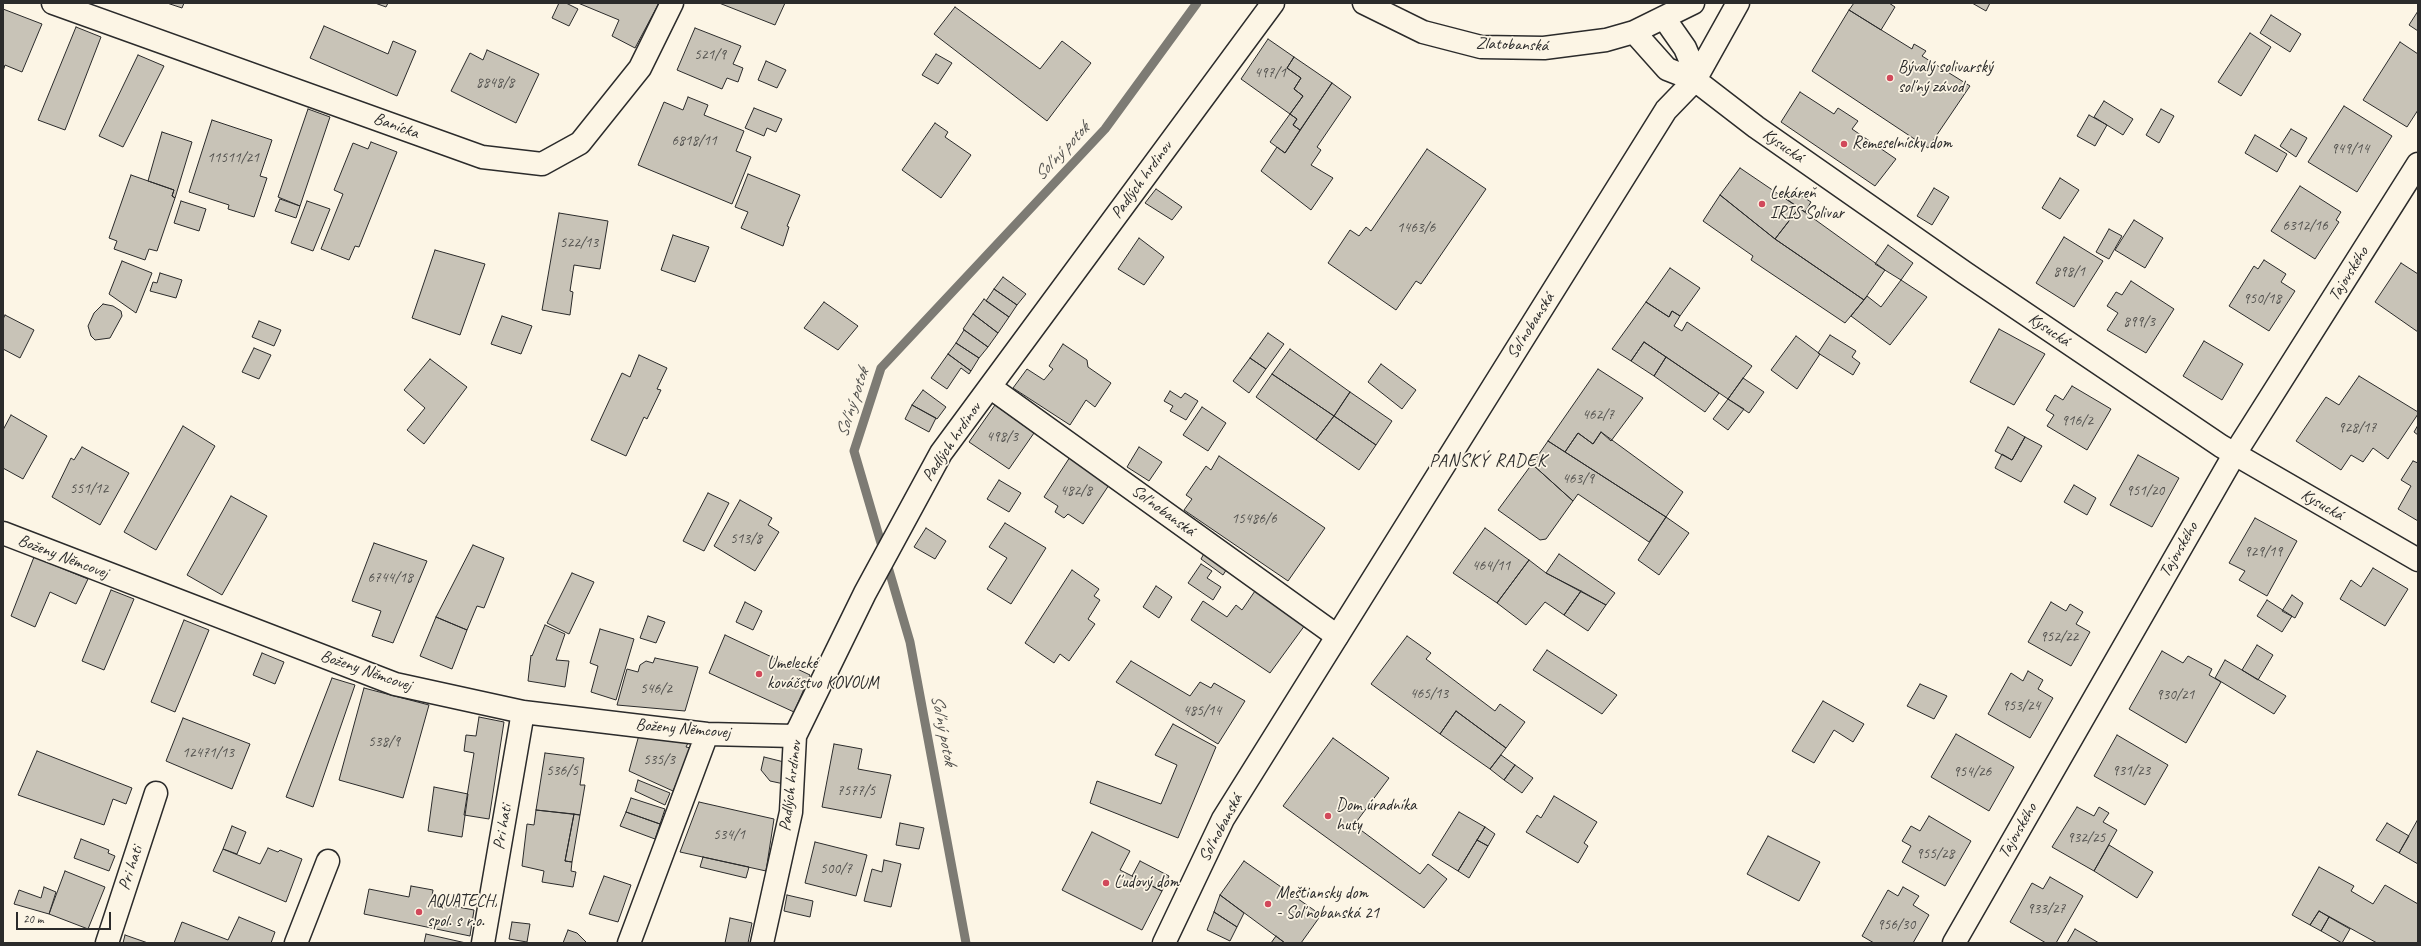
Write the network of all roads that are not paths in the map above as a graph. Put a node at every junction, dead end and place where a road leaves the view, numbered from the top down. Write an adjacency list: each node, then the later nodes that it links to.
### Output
1 (53, 3): 2 (street, Banícka)
2 (672, 3)
3 (1273, 3): 11 (street, Padlých hrdinov)
4 (1364, 3): 8 (street, Zlatobanská)
5 (1693, 3): 7 (street, Zlatobanská)
6 (1738, 3): 9 (street, Soľnobanská)
7 (1664, 18): 8 (street, Zlatobanská); 9 (street)
8 (1634, 32): 9 (street, Kysucká)
9 (1695, 80): 12 (street, Kysucká); 15 (street, Soľnobanská)
10 (2418, 164): 12 (street, Tajovského)
11 (990, 387): 15 (street, Soľnobanská); 18 (street, Padlých hrdinov)
12 (2234, 455): 14 (street, Kysucká); 27 (street, Tajovského)
13 (3, 533): 16 (street, Boženy Němcovej)
14 (2418, 560)
15 (1337, 636): 26 (street, Soľnobanská)
16 (523, 712): 17 (street, Boženy Němcovej); 23 (street, Pri hati)
17 (707, 734): 18 (street, Boženy Němcovej); 24 (street)
18 (796, 736): 25 (street, Padlých hrdinov)
19 (156, 793): 21 (street, Pri hati)
20 (328, 861): 22 (street)
21 (107, 943)
22 (296, 943)
23 (483, 943)
24 (629, 943)
25 (762, 943)
26 (1164, 943)
27 (1954, 943)

